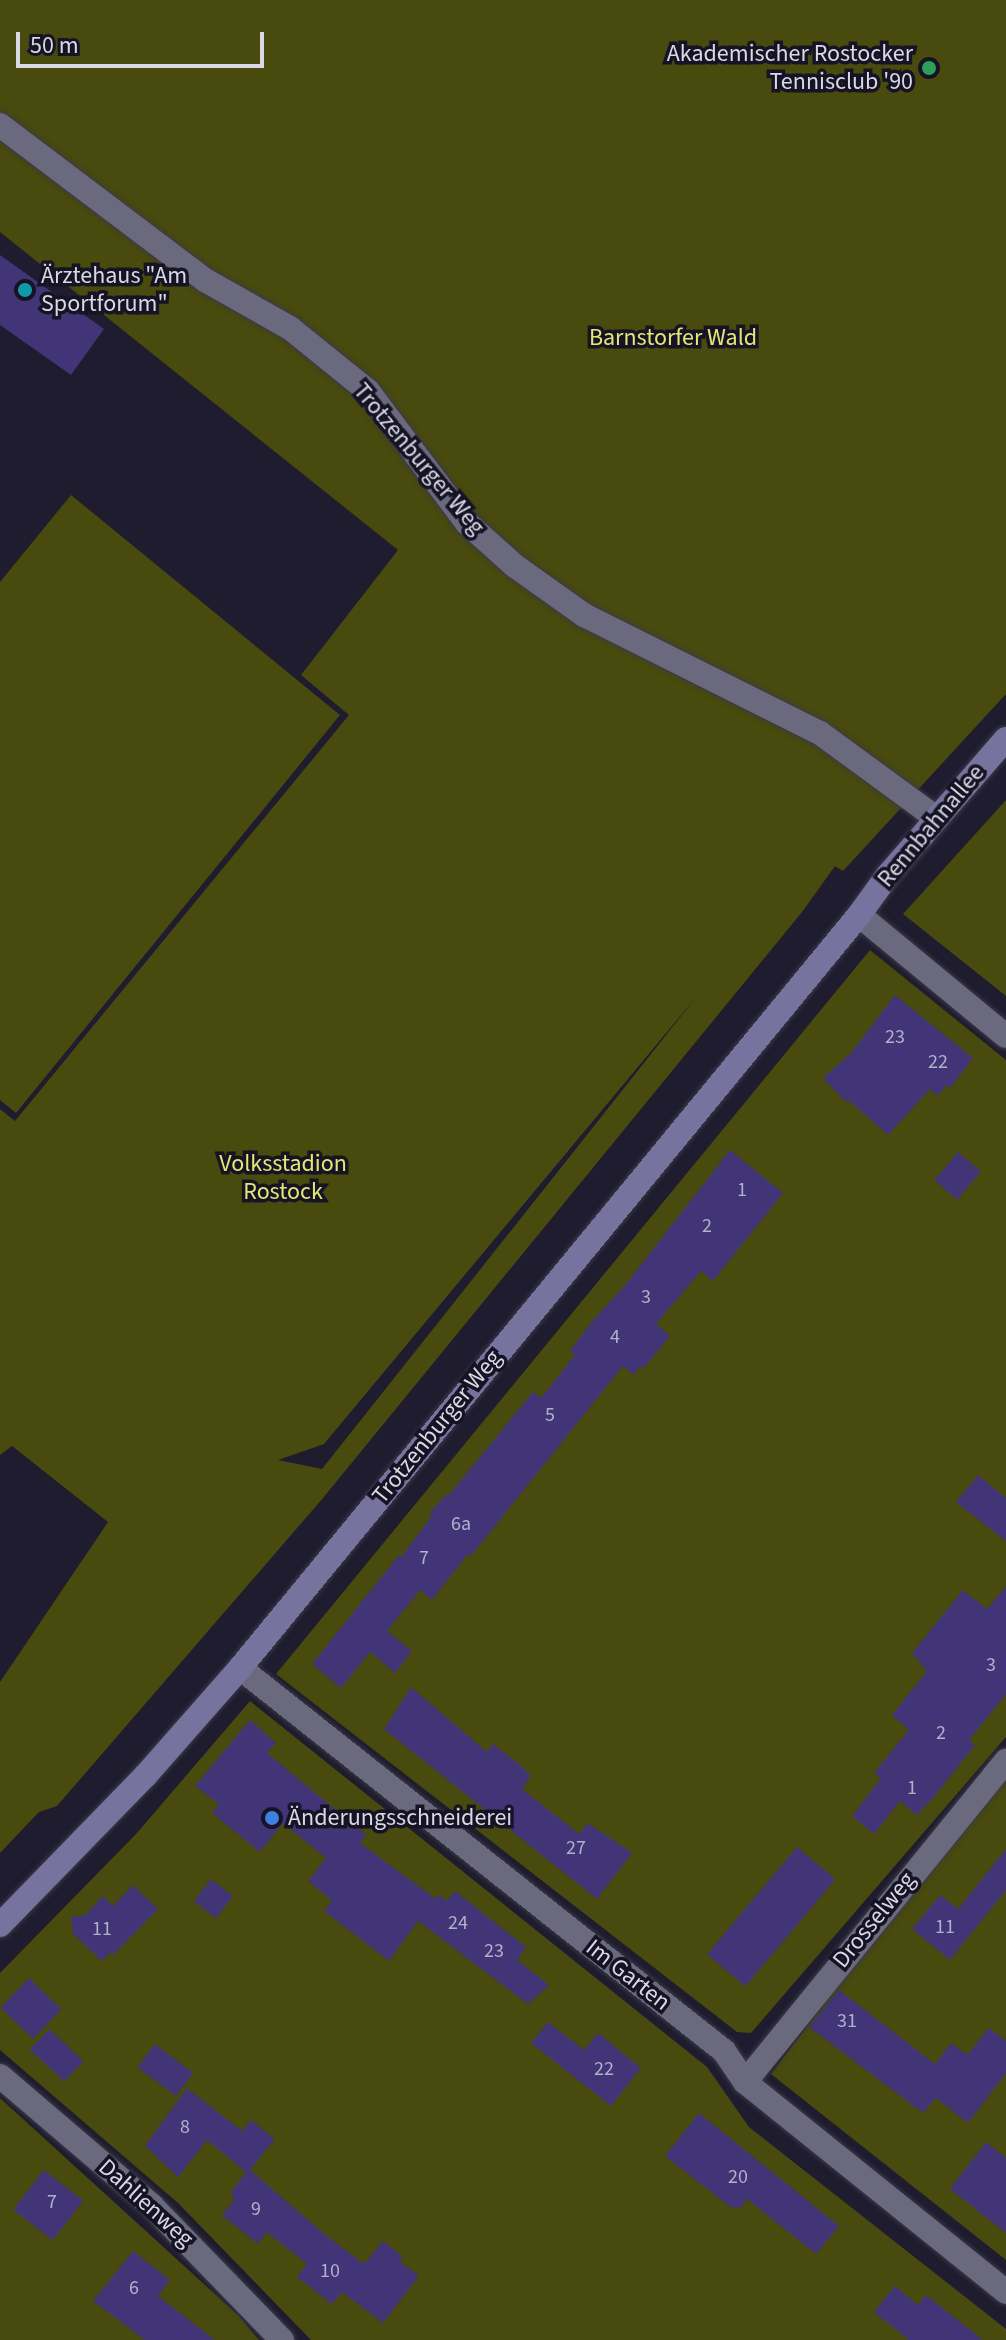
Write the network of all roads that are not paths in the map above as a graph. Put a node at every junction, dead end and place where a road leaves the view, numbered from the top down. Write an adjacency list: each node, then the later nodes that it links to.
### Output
1 (0, 125): 3 (street, Trotzenburger Weg)
2 (1006, 739): 3 (street, Rennbahnallee)
3 (936, 818): 4 (street, Rennbahnallee)
4 (866, 922): 5 (street); 6 (street, Trotzenburger Weg)
5 (1006, 1036)
6 (240, 1668): 8 (street, Trotzenburger Weg); 10 (street, Im Garten)
7 (1006, 1761): 10 (street, Drosselweg)
8 (0, 1925)
9 (0, 2076): 12 (street, Dahlienweg)
10 (745, 2082): 11 (street, Im Garten)
11 (1006, 2292)
12 (282, 2340)

